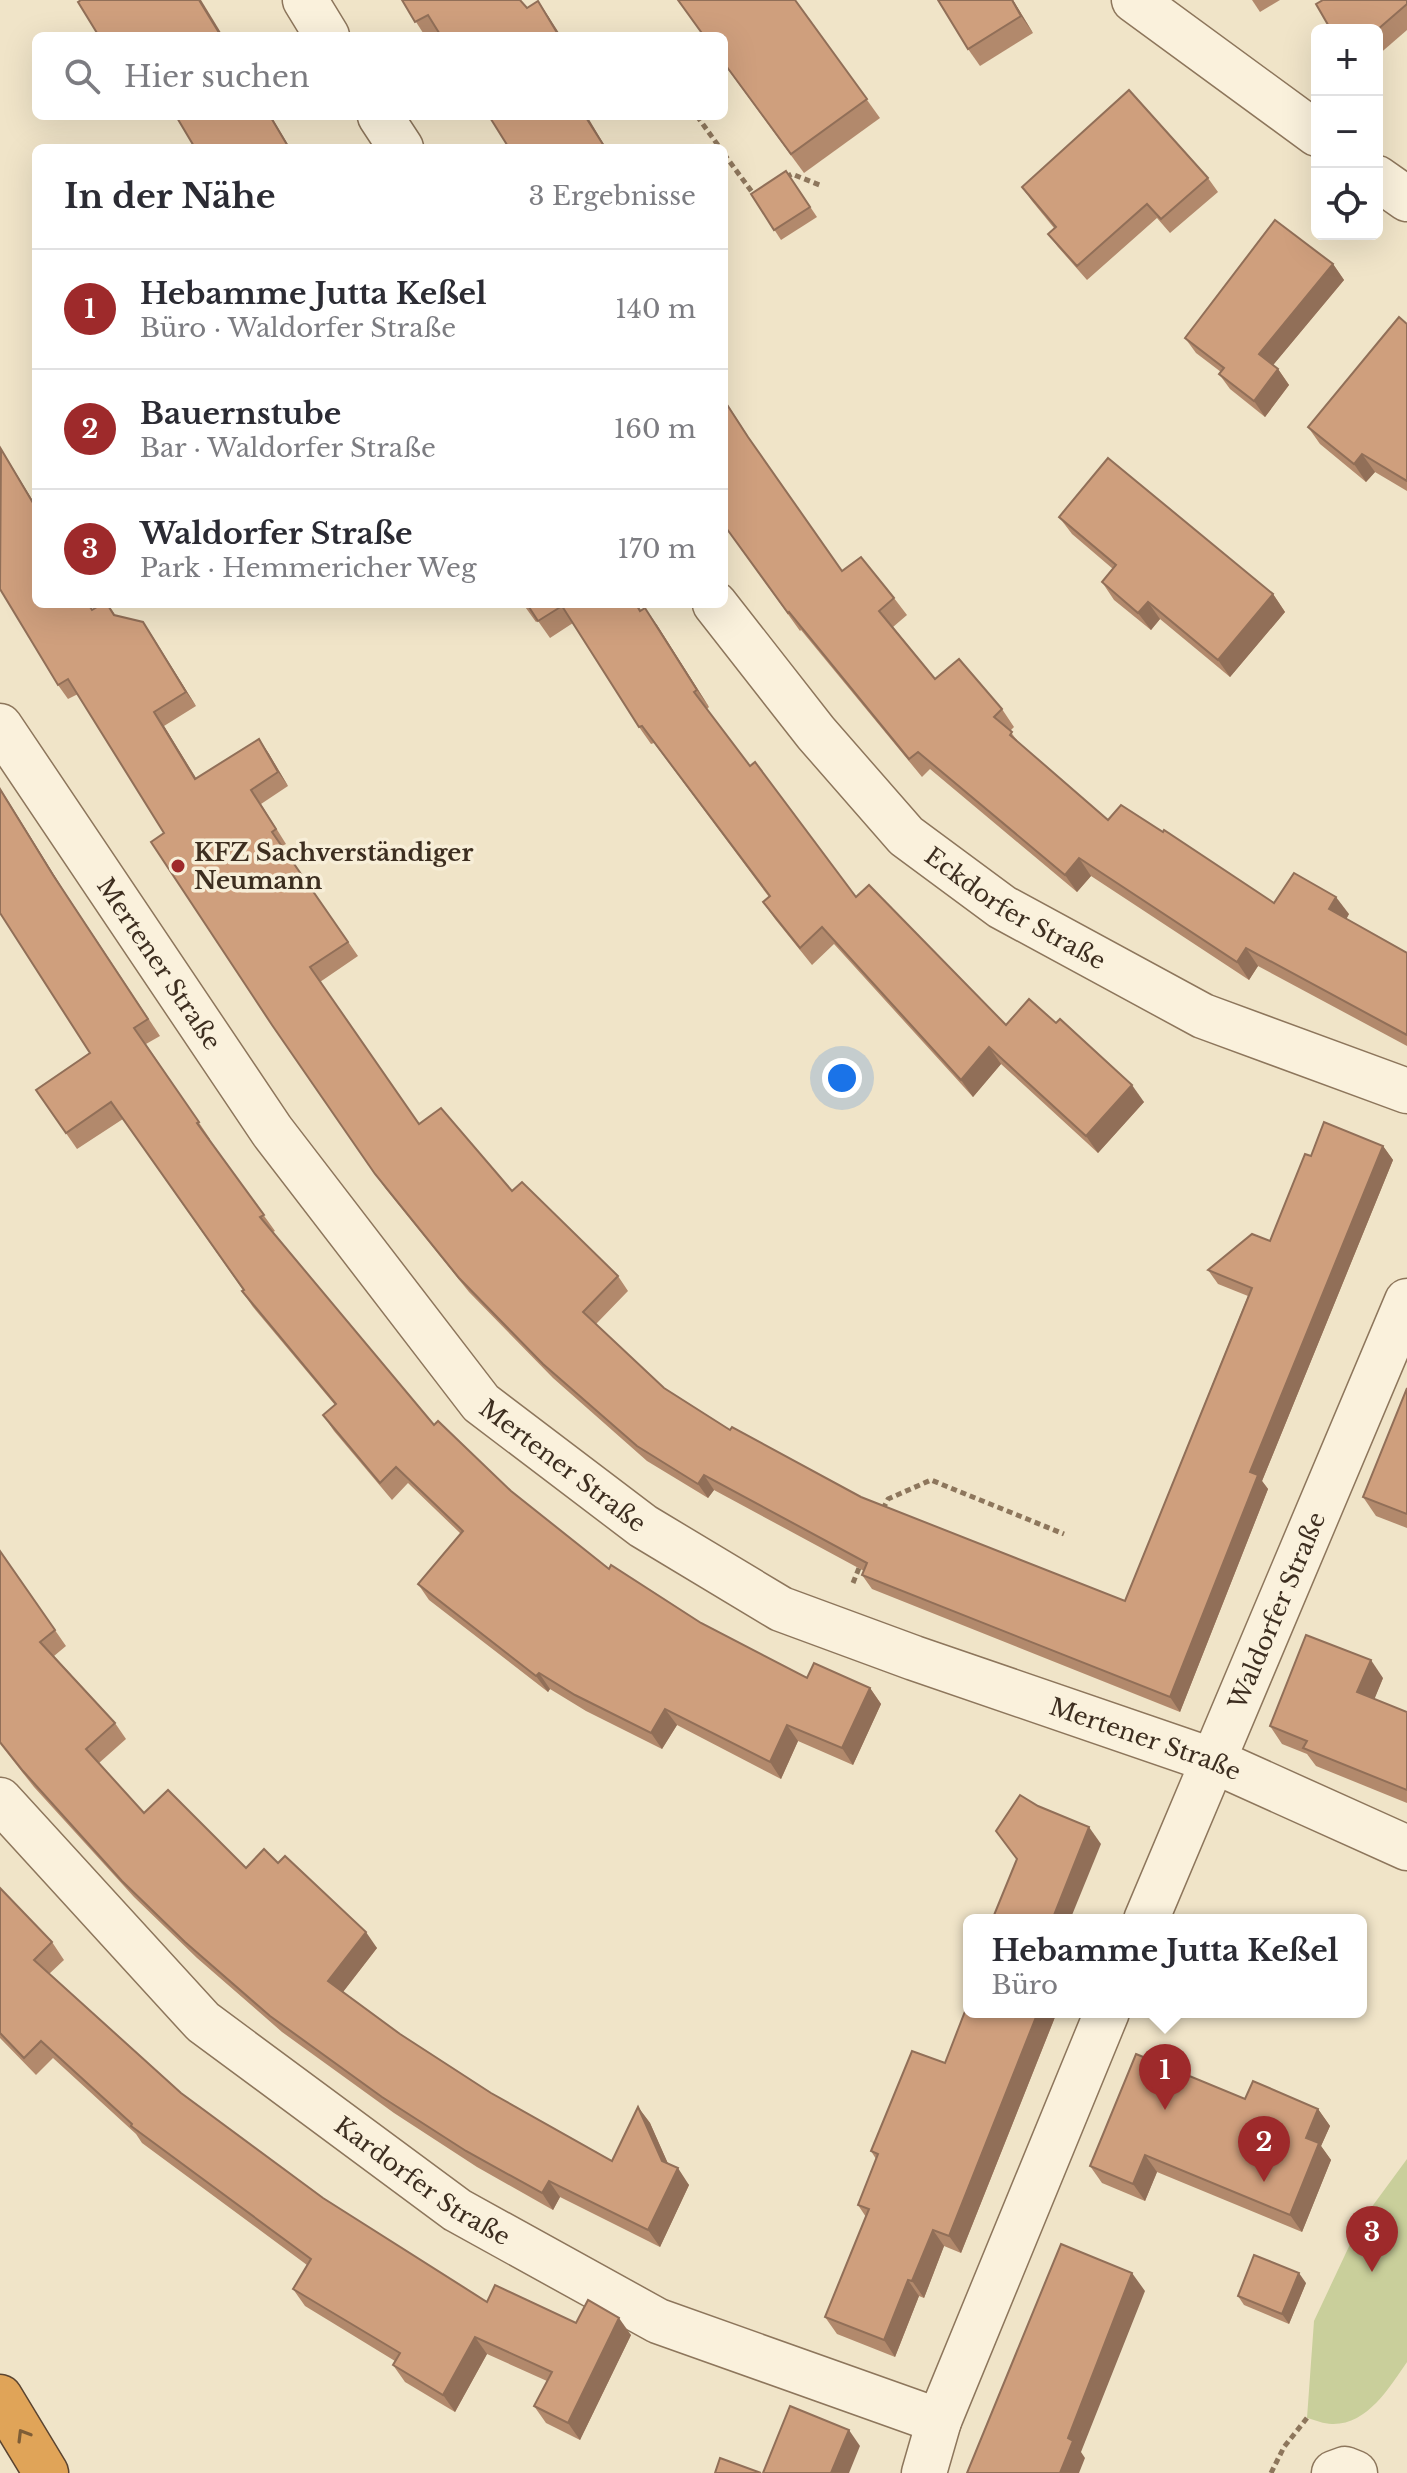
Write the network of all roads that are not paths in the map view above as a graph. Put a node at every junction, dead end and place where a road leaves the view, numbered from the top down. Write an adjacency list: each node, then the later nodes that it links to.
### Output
1 (305, 0): 3 (street)
2 (1134, 0): 5 (street)
3 (325, 32)
4 (383, 120): 6 (street)
5 (1311, 130)
6 (398, 144)
7 (1383, 182): 8 (street)
8 (1407, 199)
9 (718, 608): 11 (street, Eckdorfer Straße)
10 (0, 726): 13 (street, Mertener Straße)
11 (1407, 1091)
12 (1407, 1301): 13 (street, Waldorfer Straße)
13 (1214, 1761): 15 (street, Mertener Straße); 16 (street, Waldorfer Straße)
14 (0, 1800): 19 (street, Kardorfer Straße)
15 (1407, 1848)
16 (1149, 1914)
17 (1105, 2018): 19 (street)
18 (0, 2397): 20 (highway, one-way to 18)
19 (939, 2421): 21 (street)
20 (46, 2473)
21 (924, 2473)
22 (1334, 2473): 23 (street)
23 (1355, 2473)

